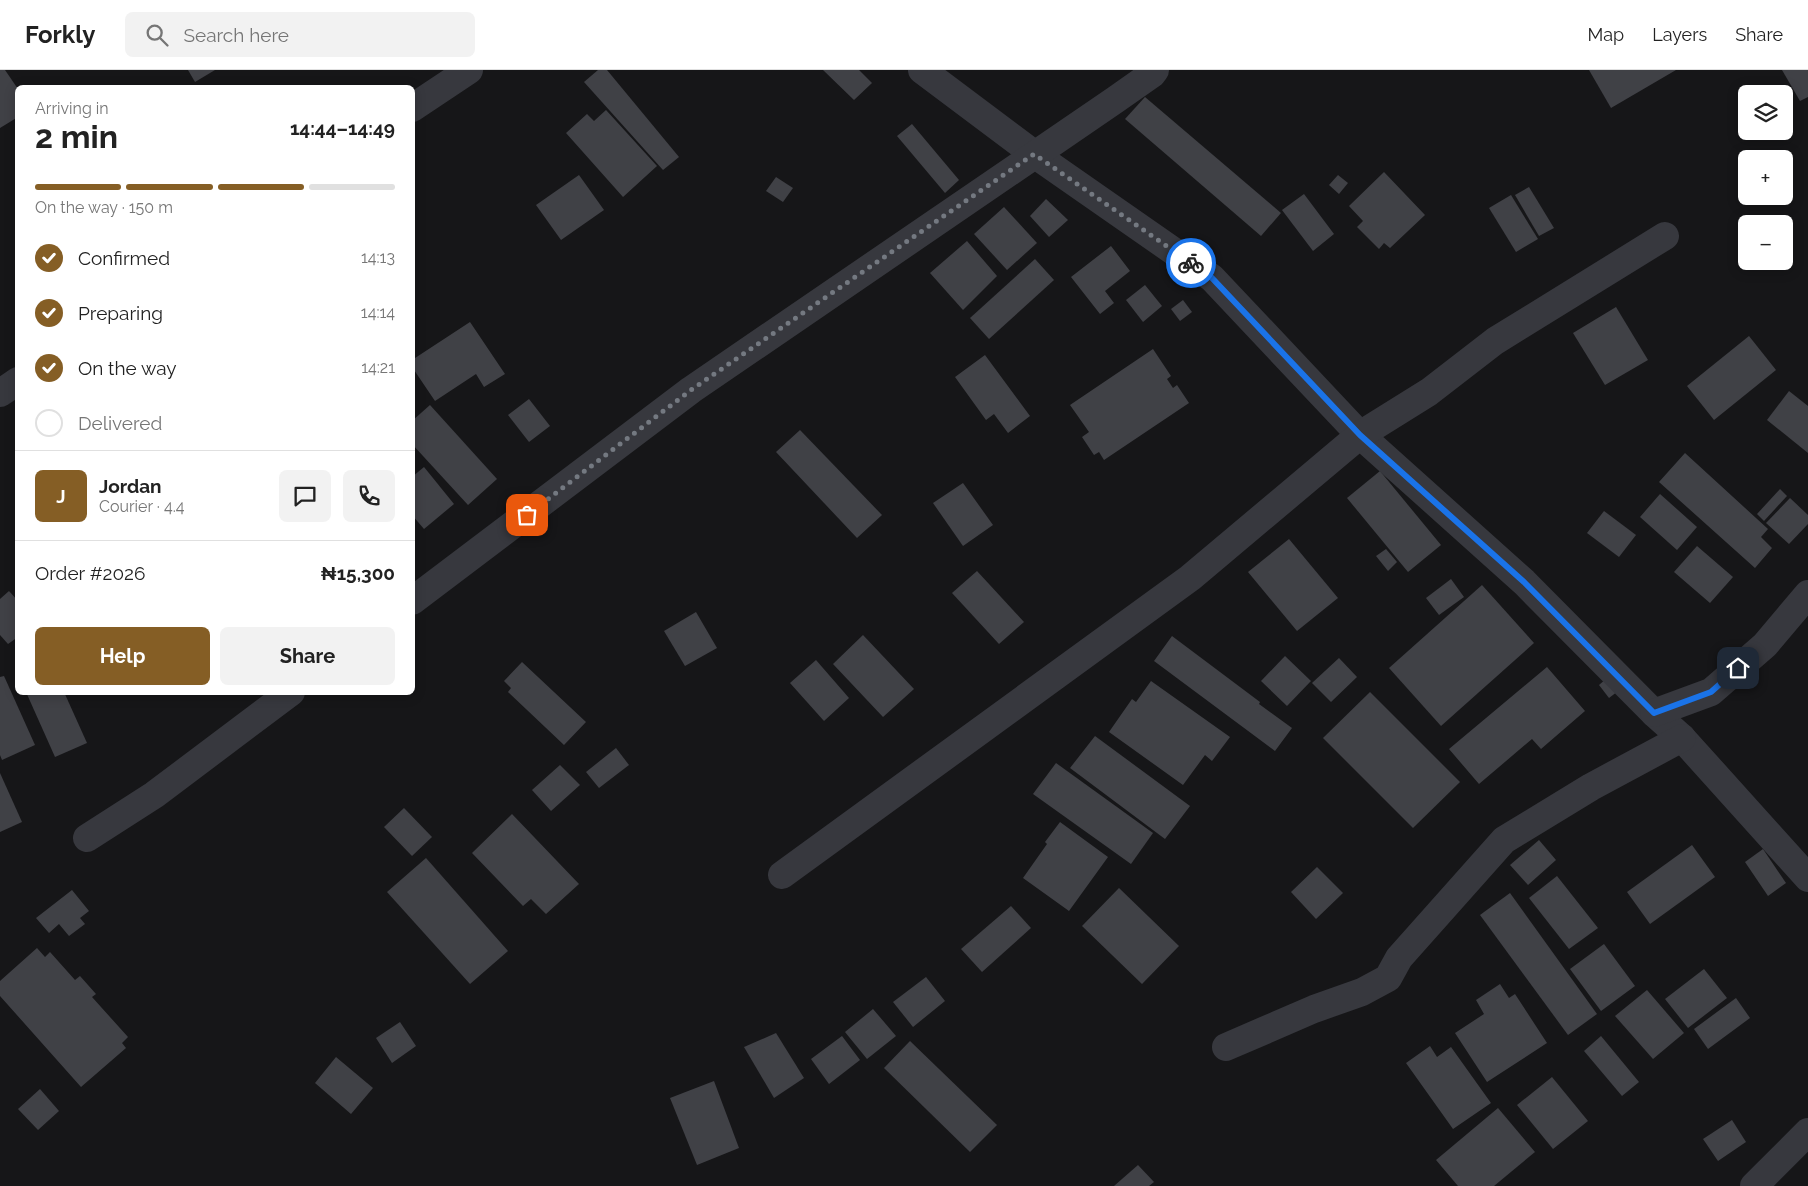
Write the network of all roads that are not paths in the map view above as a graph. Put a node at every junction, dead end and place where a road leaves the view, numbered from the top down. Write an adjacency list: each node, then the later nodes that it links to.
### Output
1 (469, 70): 4 (street)
2 (922, 70): 5 (street)
3 (1155, 70): 5 (street)
4 (415, 106)
5 (1034, 154): 9 (street); 11 (street)
6 (1665, 236): 9 (street)
7 (15, 383): 8 (street)
8 (0, 393)
9 (1360, 435): 13 (street); 16 (street)
10 (1808, 594): 13 (street)
11 (415, 600)
12 (287, 695): 15 (street)
13 (1654, 713): 14 (street)
14 (1682, 738): 17 (street); 18 (street)
15 (87, 838)
16 (782, 874)
17 (1808, 878)
18 (1226, 1047)
19 (1808, 1132): 20 (street)
20 (1754, 1186)

